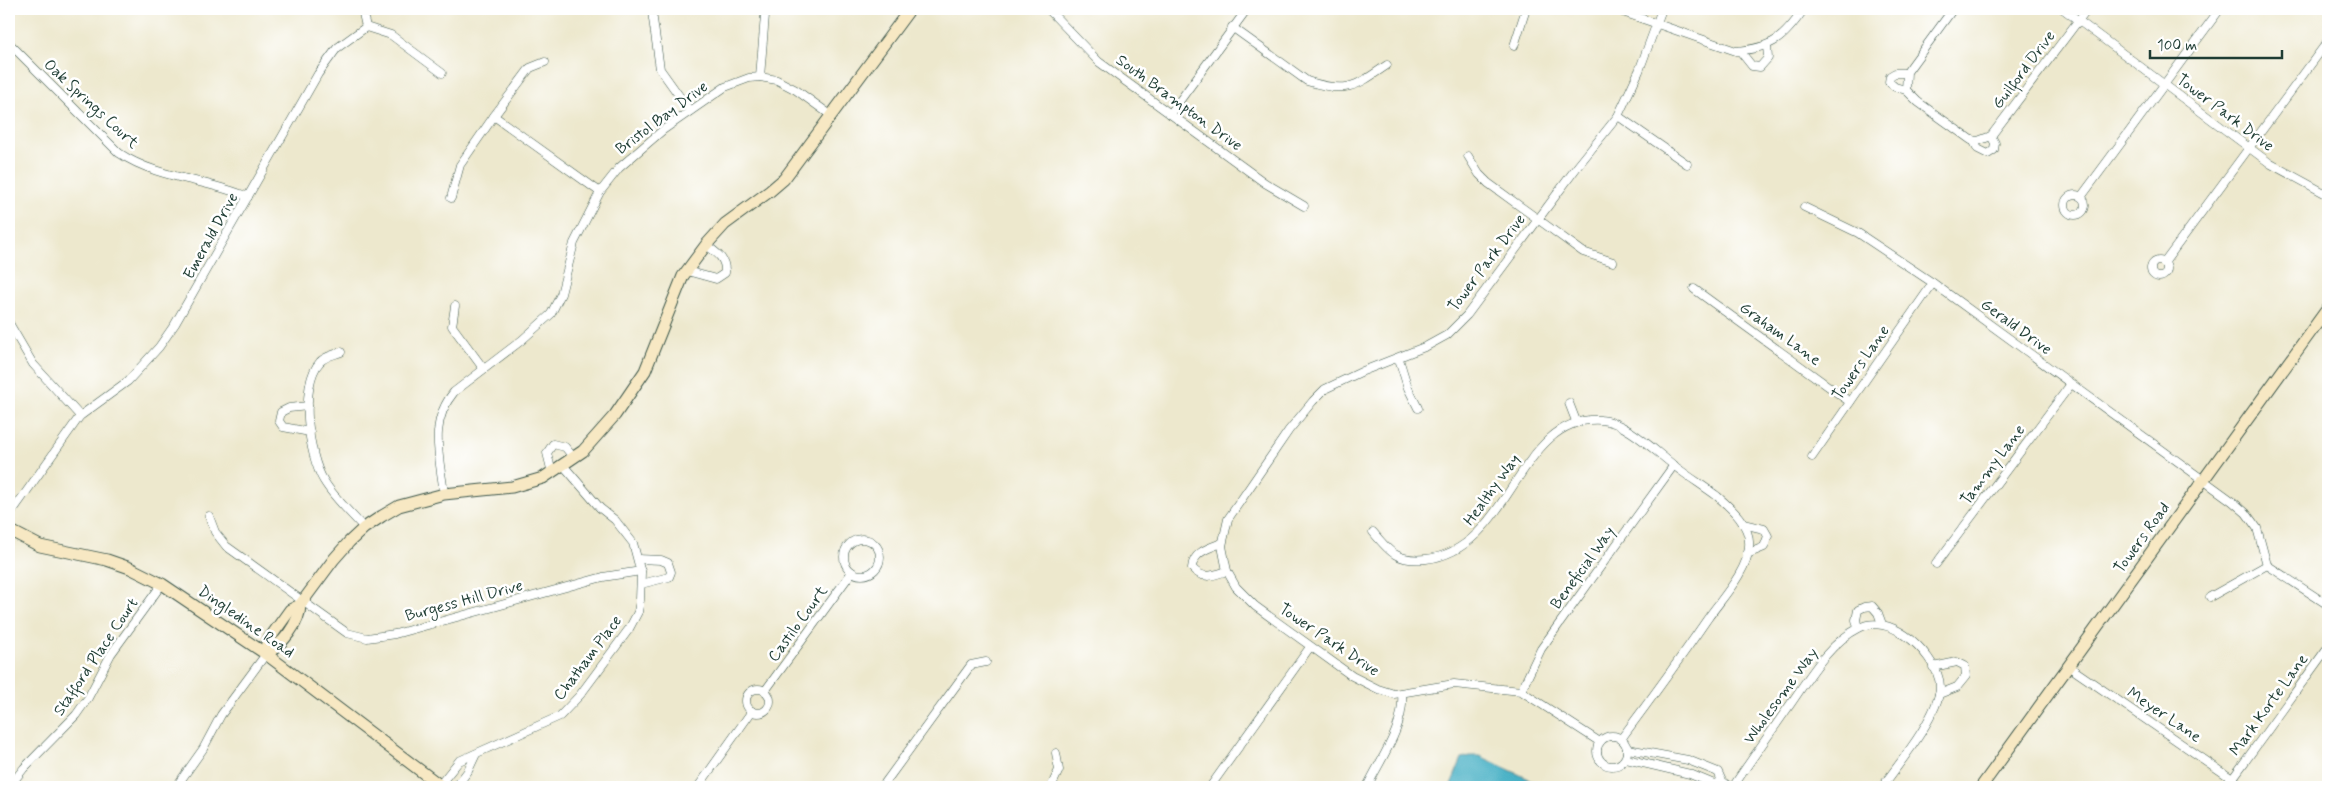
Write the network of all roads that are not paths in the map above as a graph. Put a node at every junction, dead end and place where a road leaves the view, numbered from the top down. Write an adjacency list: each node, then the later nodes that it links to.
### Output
1 (362, 9): 17 (street)
2 (768, 9): 28 (street)
3 (910, 9): 34 (street)
4 (1048, 9): 32 (street, South Brampton Drive)
5 (1247, 9): 18 (street)
6 (1526, 9): 21 (street)
7 (1614, 9): 16 (street)
8 (1662, 9): 16 (street, Tower Park Drive)
9 (1804, 9): 22 (street)
10 (1953, 9): 27 (street, Guilford Drive)
11 (2063, 9): 15 (street, Tower Park Drive)
12 (2087, 9): 15 (street, Guilford Drive)
13 (2220, 9): 29 (street)
14 (652, 12): 31 (street)
15 (2079, 20): 29 (street, Tower Park Drive); 36 (street, Guilford Drive)
16 (1656, 24): 23 (street); 35 (street, Tower Park Drive)
17 (366, 27): 26 (street); 43 (street, Emerald Drive)
18 (1232, 27): 25 (street); 32 (street)
19 (2328, 41): 38 (street)
20 (9, 43): 43 (street, Oak Springs Court)
21 (1514, 46)
22 (1767, 46): 23 (street); 23 (street)
23 (1740, 51)
24 (545, 62): 33 (street)
25 (1387, 65)
26 (442, 73)
27 (1906, 73): 30 (street); 30 (street, Guilford Drive)
28 (760, 77): 31 (street, Bristol Bay Drive); 34 (street, Bristol Bay Drive)
29 (2164, 85): 38 (street, Tower Park Drive); 44 (street)
30 (1906, 90): 37 (street, Guilford Drive)
31 (690, 111): 41 (street, Bristol Bay Drive)
32 (1170, 114): 46 (street, South Brampton Drive)
33 (494, 116): 41 (street); 45 (street)
34 (832, 116): 49 (street)
35 (1618, 116): 40 (street); 48 (street, Tower Park Drive)
36 (1991, 136): 37 (street); 37 (street, Guilford Drive)
37 (1973, 140)
38 (2249, 148): 42 (street, Tower Park Drive); 51 (street)
39 (1468, 156): 48 (street)
40 (1686, 164)
41 (600, 192): 60 (street, Bristol Bay Drive)
42 (2328, 195)
43 (248, 197): 66 (street, Emerald Drive)
44 (2081, 197)
45 (450, 198)
46 (1304, 206)
47 (1804, 207): 53 (street, Gerald Drive)
48 (1538, 220): 50 (street); 59 (street, Tower Park Drive)
49 (706, 245): 52 (street); 52 (street)
50 (1614, 262)
51 (2164, 263)
52 (688, 271): 70 (street)
53 (1933, 284): 61 (street, Gerald Drive); 63 (street, Towers Lane)
54 (1694, 289): 63 (street, Graham Lane)
55 (455, 306): 60 (street)
56 (2328, 308): 74 (street, Towers Road)
57 (9, 323): 66 (street)
58 (341, 352): 64 (street)
59 (1399, 359): 65 (street); 82 (street, Tower Park Drive)
60 (484, 368): 75 (street, Bristol Bay Drive)
61 (2072, 384): 74 (street, Gerald Drive); 85 (street, Tammy Lane)
62 (1569, 402): 67 (street)
63 (1850, 402): 69 (street, Towers Lane)
64 (308, 406): 68 (street); 68 (street)
65 (1418, 408)
66 (80, 416): 76 (street, Emerald Drive)
67 (1576, 421): 72 (street, Healthy Way); 81 (street, Healthy Way)
68 (310, 432): 79 (street)
69 (1812, 457)
70 (574, 458): 71 (street); 73 (street)
71 (563, 465): 73 (street); 84 (street, Chatham Place)
72 (1674, 465): 78 (street, Healthy Way); 104 (street, Beneficial Way)
73 (552, 473): 75 (street)
74 (2204, 481): 86 (street, Gerald Drive); 101 (street, Towers Road)
75 (444, 494): 79 (street)
76 (9, 516)
77 (209, 516): 93 (street, Burgess Hill Drive)
78 (1743, 524): 83 (street, Healthy Way); 83 (street, Healthy Way)
79 (364, 528): 93 (street)
80 (9, 530): 90 (street, Dingledine Road)
81 (1373, 532)
82 (1222, 543): 88 (street, Tower Park Drive); 88 (street)
83 (1747, 554): 108 (street, Healthy Way)
84 (638, 559): 87 (street, Chatham Place); 91 (street)
85 (1936, 564)
86 (2267, 565): 92 (street); 94 (street)
87 (641, 571): 91 (street, Chatham Place); 93 (street, Burgess Hill Drive)
88 (1227, 571): 97 (street, Tower Park Drive)
89 (852, 572): 89 (street); 103 (street, Castilo Court)
90 (162, 584): 99 (street, Dingledine Road); 116 (street, Stafford Place Court)
91 (641, 584): 112 (street, Chatham Place)
92 (2210, 596)
93 (301, 603): 99 (street)
94 (2328, 605)
95 (1882, 624): 96 (street, Wholesome Way); 96 (street); 102 (street)
96 (1858, 628): 125 (street, Wholesome Way)
97 (1310, 646): 105 (street, Tower Park Drive); 123 (street)
98 (2328, 647): 114 (street, Mark Korte Lane)
99 (266, 654): 117 (street); 118 (street, Dingledine Road)
100 (986, 662): 121 (street)
101 (2068, 666): 114 (street, Meyer Lane); 127 (street, Towers Road)
102 (1934, 667): 106 (street); 106 (street)
103 (765, 691): 107 (street, Castilo Court); 107 (street, Castilo Court)
104 (1522, 691): 105 (street, Tower Park Drive); 109 (street, Tower Park Drive)
105 (1402, 693): 124 (street)
106 (1939, 694): 126 (street)
107 (752, 711): 120 (street, Castilo Court)
108 (1621, 739): 109 (street); 110 (street)
109 (1600, 742): 113 (street)
110 (1628, 749): 113 (street); 115 (street)
111 (1056, 753): 122 (street)
112 (476, 754): 118 (street, Chatham Place); 119 (street)
113 (1626, 759): 115 (street)
114 (2233, 778): 128 (street, Meyer Lane)
115 (1722, 781): 125 (street)
116 (10, 787)
117 (176, 787)
118 (440, 787)
119 (456, 787)
120 (698, 787)
121 (882, 787)
122 (1051, 787)
123 (1210, 787)
124 (1367, 787)
125 (1732, 787)
126 (1882, 787)
127 (1981, 787)
128 (2244, 787)

